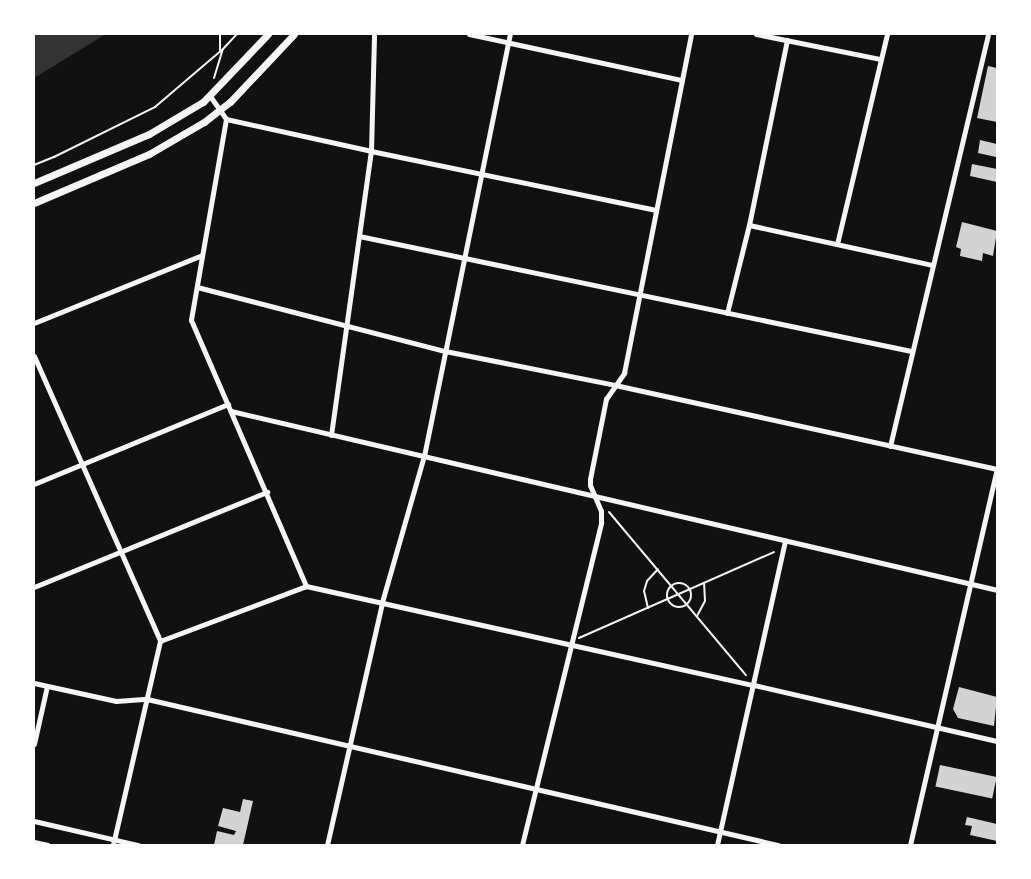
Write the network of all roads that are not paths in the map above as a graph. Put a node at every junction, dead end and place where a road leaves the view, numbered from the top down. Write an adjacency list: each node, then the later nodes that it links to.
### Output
1 (268, 34): 14 (main road)
2 (294, 34): 15 (main road)
3 (374, 34): 17 (street)
4 (469, 34): 11 (street)
5 (510, 34): 11 (street)
6 (691, 34): 13 (street)
7 (756, 34): 10 (street)
8 (887, 34): 12 (street)
9 (988, 34): 27 (street)
10 (787, 40): 12 (street); 22 (street)
11 (508, 42): 13 (street); 18 (street)
12 (880, 58): 24 (street)
13 (682, 80): 21 (street)
14 (210, 96): 15 (street); 19 (main road)
15 (221, 110): 16 (street); 20 (main road)
16 (226, 119): 17 (street); 25 (street)
17 (371, 151): 18 (street); 23 (street)
18 (481, 175): 21 (street); 26 (street)
19 (34, 183)
20 (34, 203)
21 (656, 210): 29 (street)
22 (749, 225): 24 (street); 30 (street)
23 (359, 236): 26 (street); 32 (street)
24 (837, 244): 27 (street)
25 (202, 255): 28 (street); 31 (street)
26 (464, 258): 29 (street); 33 (street)
27 (932, 264): 34 (street)
28 (197, 287): 32 (street); 37 (street)
29 (640, 294): 30 (street); 36 (street)
30 (727, 313): 34 (street)
31 (34, 323)
32 (346, 327): 33 (street); 39 (street)
33 (445, 351): 36 (street); 41 (street)
34 (911, 351): 40 (street)
35 (34, 356): 42 (street)
36 (615, 385): 40 (street); 46 (street)
37 (228, 404): 38 (street); 42 (street)
38 (231, 411): 39 (street); 45 (street)
39 (331, 435): 41 (street)
40 (890, 446): 43 (street)
41 (424, 456): 46 (street); 53 (street)
42 (82, 464): 44 (street); 48 (street)
43 (997, 469): 49 (street)
44 (34, 484)
45 (267, 492): 48 (street); 50 (street)
46 (596, 497): 47 (street); 55 (street)
47 (786, 541): 49 (street); 57 (street)
48 (120, 553): 51 (street); 54 (street)
49 (970, 584): 52 (street); 60 (street)
50 (306, 586): 53 (street); 54 (street)
51 (34, 587)
52 (997, 590)
53 (382, 602): 55 (street); 63 (street)
54 (160, 641): 59 (street)
55 (572, 643): 57 (street); 64 (street)
56 (34, 683): 58 (street)
57 (754, 684): 60 (street); 66 (street)
58 (47, 686): 59 (street); 62 (street)
59 (147, 699): 63 (street); 68 (street)
60 (937, 727): 61 (street); 75 (street)
61 (997, 741)
62 (34, 744)
63 (349, 746): 64 (street); 71 (street)
64 (534, 789): 66 (street); 72 (street)
65 (34, 821): 68 (street)
66 (720, 832): 73 (street); 74 (street)
67 (34, 842): 69 (street)
68 (114, 842): 70 (street)
69 (48, 845)
70 (138, 845)
71 (327, 845)
72 (522, 845)
73 (717, 845)
74 (778, 845)
75 (910, 845)

